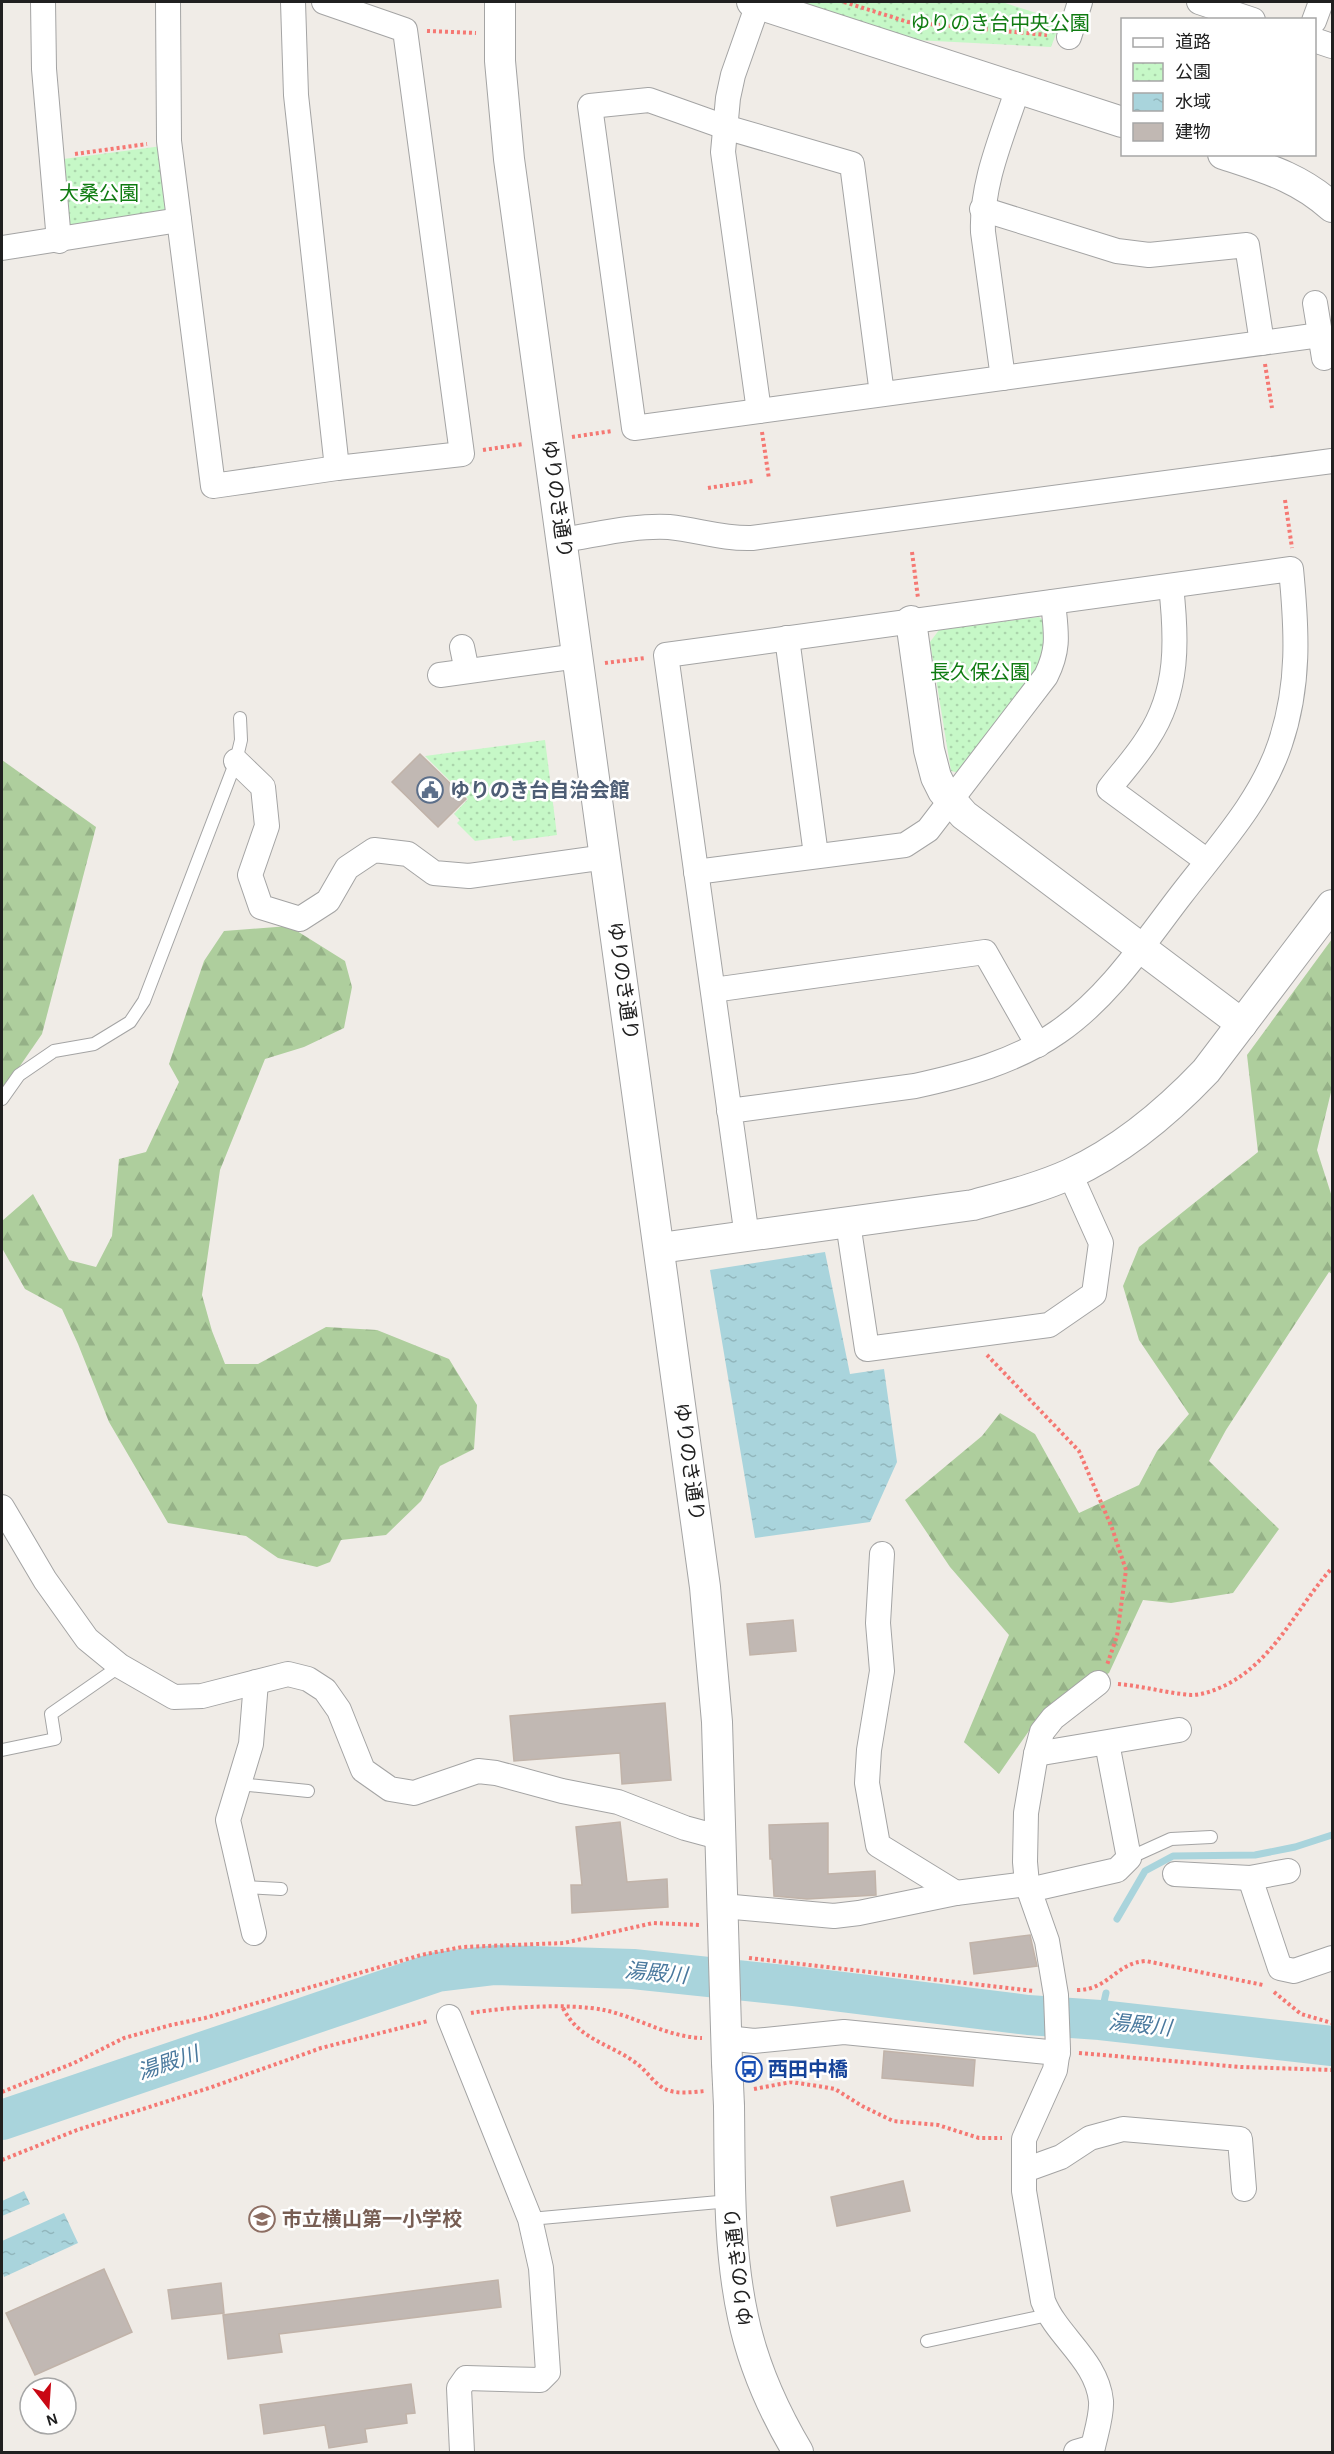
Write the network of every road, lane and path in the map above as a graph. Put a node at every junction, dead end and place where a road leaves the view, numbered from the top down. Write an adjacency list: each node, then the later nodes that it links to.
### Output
1 (44, 2): 23 (street)
2 (168, 2): 21 (street)
3 (293, 2): 40 (street)
4 (324, 2): 13 (street)
5 (500, 2): 14 (street, ゆりのき通り)
6 (844, 2): 15 (path)
7 (1080, 2): 15 (street)
8 (1200, 2): 11 (street)
9 (1321, 2): 12 (street)
10 (755, 3): 18 (street); 20 (street)
11 (1247, 18)
12 (1315, 18)
13 (405, 30): 14 (path); 40 (street)
14 (499, 34): 38 (street, ゆりのき通り)
15 (1069, 37)
16 (1316, 41): 17 (street)
17 (1332, 46)
18 (1018, 88): 19 (street); 25 (street)
19 (1121, 122)
20 (725, 127): 34 (street); 36 (street); 37 (street)
21 (169, 141): 23 (path); 26 (street)
22 (1229, 156): 24 (street)
23 (52, 157): 27 (street)
24 (1332, 207)
25 (982, 209): 31 (street); 33 (street)
26 (178, 220): 27 (street); 40 (street)
27 (59, 241): 28 (street)
28 (2, 248)
29 (1316, 303): 30 (street)
30 (1320, 335): 31 (street); 32 (street)
31 (1262, 343): 33 (street); 35 (path)
32 (1324, 358)
33 (1003, 378): 34 (street)
34 (882, 394): 36 (street)
35 (1272, 408)
36 (759, 411): 37 (street); 41 (path)
37 (634, 428): 38 (path)
38 (549, 441): 46 (street, ゆりのき通り)
39 (1332, 461): 46 (street)
40 (337, 468)
41 (769, 479)
42 (753, 481): 43 (path)
43 (708, 488)
44 (1285, 500): 45 (path)
45 (1288, 519)
46 (562, 540): 54 (street, ゆりのき通り)
47 (912, 552): 50 (path)
48 (1171, 586): 49 (street); 62 (street); 62 (street)
49 (1053, 602): 50 (street); 59 (street)
50 (916, 621): 51 (street); 59 (street)
51 (787, 638): 53 (street); 60 (street)
52 (462, 647): 55 (street)
53 (666, 655): 54 (path); 63 (street)
54 (579, 661): 55 (street); 61 (street, ゆりのき通り)
55 (467, 671): 56 (street)
56 (440, 675)
57 (240, 718): 58 (lane)
58 (236, 761): 61 (street); 69 (lane)
59 (950, 802): 60 (street); 65 (street)
60 (816, 855): 63 (street)
61 (606, 857): 74 (street, ゆりのき通り)
62 (1208, 861): 65 (street)
63 (696, 872): 66 (street)
64 (1332, 905): 67 (street)
65 (1140, 948): 67 (street); 68 (street)
66 (713, 990): 68 (street); 70 (street)
67 (1242, 1024): 71 (street)
68 (1038, 1045): 70 (street)
69 (2, 1099)
70 (729, 1111): 73 (street)
71 (1070, 1173): 72 (street); 75 (street)
72 (848, 1223): 73 (street); 75 (street)
73 (747, 1237): 74 (street)
74 (660, 1248): 89 (street, ゆりのき通り)
75 (972, 1335): 81 (path)
76 (2, 1508): 79 (street)
77 (882, 1554): 97 (street)
78 (1332, 1568): 81 (path)
79 (120, 1666): 80 (street); 84 (lane)
80 (256, 1682): 86 (street); 89 (street)
81 (1098, 1683): 85 (street)
82 (1179, 1730): 83 (street)
83 (1107, 1743): 85 (street); 90 (street)
84 (2, 1750)
85 (1036, 1754): 95 (street)
86 (239, 1784): 87 (lane); 94 (street)
87 (308, 1791)
88 (1211, 1837): 90 (lane)
89 (722, 1838): 98 (street, ゆりのき通り)
90 (1129, 1858): 95 (street)
91 (1288, 1871): 93 (street)
92 (1175, 1874): 93 (street)
93 (1250, 1878): 100 (street)
94 (244, 1887): 96 (lane); 99 (street)
95 (1028, 1887): 97 (street); 102 (street)
96 (281, 1889)
97 (956, 1893): 98 (street)
98 (724, 1917): 101 (street, ゆりのき通り); 109 (path)
99 (254, 1933)
100 (1332, 1958)
101 (735, 1960): 102 (path); 106 (street, ゆりのき通り)
102 (1056, 1993): 105 (path); 107 (street)
103 (563, 2008): 104 (path); 106 (path); 110 (path)
104 (449, 2018): 112 (path); 116 (street)
105 (1332, 2024)
106 (727, 2039): 107 (street); 110 (street, bridge)
107 (1058, 2051): 108 (path); 111 (street)
108 (1332, 2070)
109 (2, 2092)
110 (728, 2095): 111 (path); 115 (street, ゆりのき通り)
111 (1024, 2139): 113 (street)
112 (2, 2160)
113 (1025, 2170): 114 (street); 117 (street)
114 (1244, 2189)
115 (731, 2201): 116 (lane); 121 (street, ゆりのき通り)
116 (530, 2218): 120 (street)
117 (1048, 2315): 118 (lane); 119 (street)
118 (927, 2341)
119 (1094, 2451)
120 (462, 2452)
121 (798, 2452)

